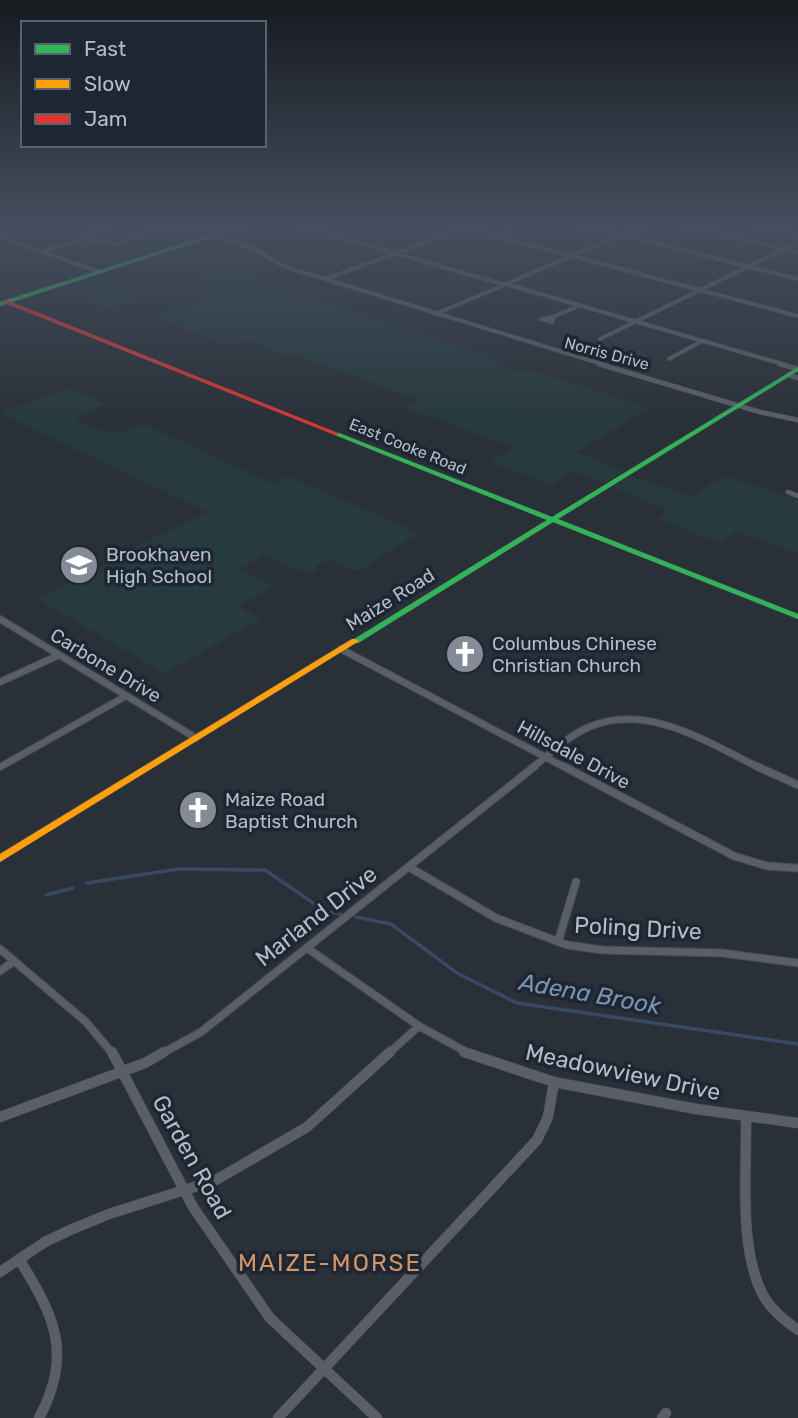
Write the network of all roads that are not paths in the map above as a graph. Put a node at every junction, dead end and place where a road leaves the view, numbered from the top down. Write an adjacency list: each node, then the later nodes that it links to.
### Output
1 (41, 291): 7 (main road)
2 (364, 291): 9 (street, Norris Drive)
3 (489, 291): 9 (street)
4 (526, 291): 8 (street)
5 (698, 291): 12 (street)
6 (704, 291): 10 (street)
7 (4, 303): 22 (main road, East Cooke Road)
8 (578, 306): 11 (street); 12 (street)
9 (435, 314): 18 (street, Norris Drive)
10 (798, 316)
11 (553, 317)
12 (635, 322): 13 (street); 14 (street)
13 (600, 339)
14 (702, 341): 15 (street); 16 (street)
15 (669, 359)
16 (798, 369): 17 (main road, Maize Road)
17 (793, 376): 18 (main road, Maize Road)
18 (739, 405): 19 (street, Norris Drive); 22 (main road, Maize Road)
19 (798, 420)
20 (788, 492): 21 (street)
21 (798, 496)
22 (553, 519): 23 (main road, East Cooke Road); 25 (main road, Maize Road)
23 (798, 617)
24 (0, 619): 26 (street, Carbone Drive)
25 (341, 649): 29 (main road, Maize Road); 30 (street, Hillsdale Drive)
26 (59, 655): 27 (street); 28 (street, Carbone Drive)
27 (0, 682)
28 (126, 696): 29 (street, Carbone Drive); 31 (street)
29 (196, 738): 33 (main road, Maize Road)
30 (547, 757): 32 (street, Marland Drive); 34 (street, Marland Drive); 35 (street, Hillsdale Drive)
31 (0, 767)
32 (798, 785)
33 (0, 859)
34 (409, 867): 37 (street, Poling Drive); 38 (street, Marland Drive)
35 (798, 868)
36 (576, 882): 37 (street)
37 (558, 942): 41 (street, Poling Drive)
38 (307, 948): 43 (street, Meadowview Drive); 44 (street, Marland Drive)
39 (0, 949): 40 (street, Garden Road)
40 (14, 961): 42 (street); 44 (street, Garden Road)
41 (798, 963)
42 (0, 971)
43 (419, 1026): 45 (street, Meadowview Drive); 49 (street)
44 (123, 1071): 47 (street, Marland Drive); 49 (street, Garden Road)
45 (554, 1082): 46 (street, Meadowview Drive); 53 (street)
46 (746, 1116): 48 (street, Meadowview Drive); 52 (street)
47 (0, 1117)
48 (798, 1123)
49 (184, 1190): 50 (street); 53 (street, Garden Road)
50 (19, 1259): 51 (street); 54 (street)
51 (0, 1272)
52 (798, 1330)
53 (324, 1369): 55 (street); 56 (street, Garden Road)
54 (39, 1418)
55 (278, 1418)
56 (377, 1418)

